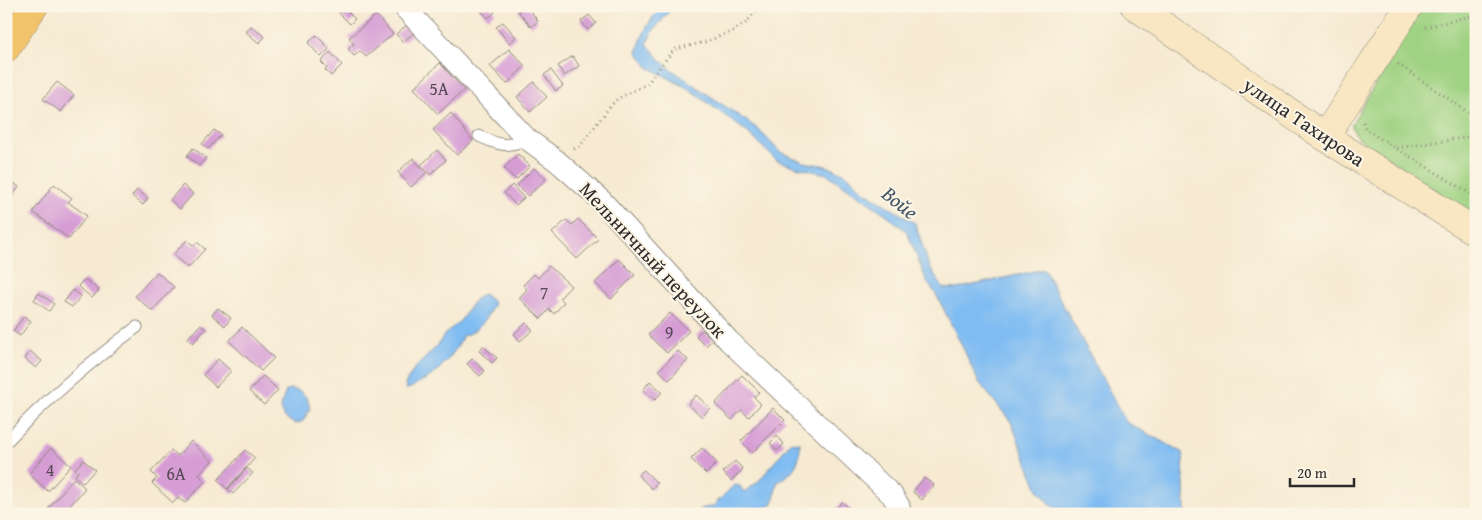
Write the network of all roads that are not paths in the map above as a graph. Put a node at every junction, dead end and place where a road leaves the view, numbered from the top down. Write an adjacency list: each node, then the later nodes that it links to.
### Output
1 (34, 6): 5 (main road)
2 (404, 6): 8 (street, Мельничный переулок)
3 (1135, 6): 7 (main road, улица Тахирова)
4 (1413, 17): 7 (main road)
5 (6, 48)
6 (479, 136): 8 (lane)
7 (1325, 137): 9 (main road, улица Тахирова)
8 (527, 139): 12 (street, Мельничный переулок)
9 (1476, 232)
10 (137, 327): 11 (lane)
11 (6, 442)
12 (900, 514)

